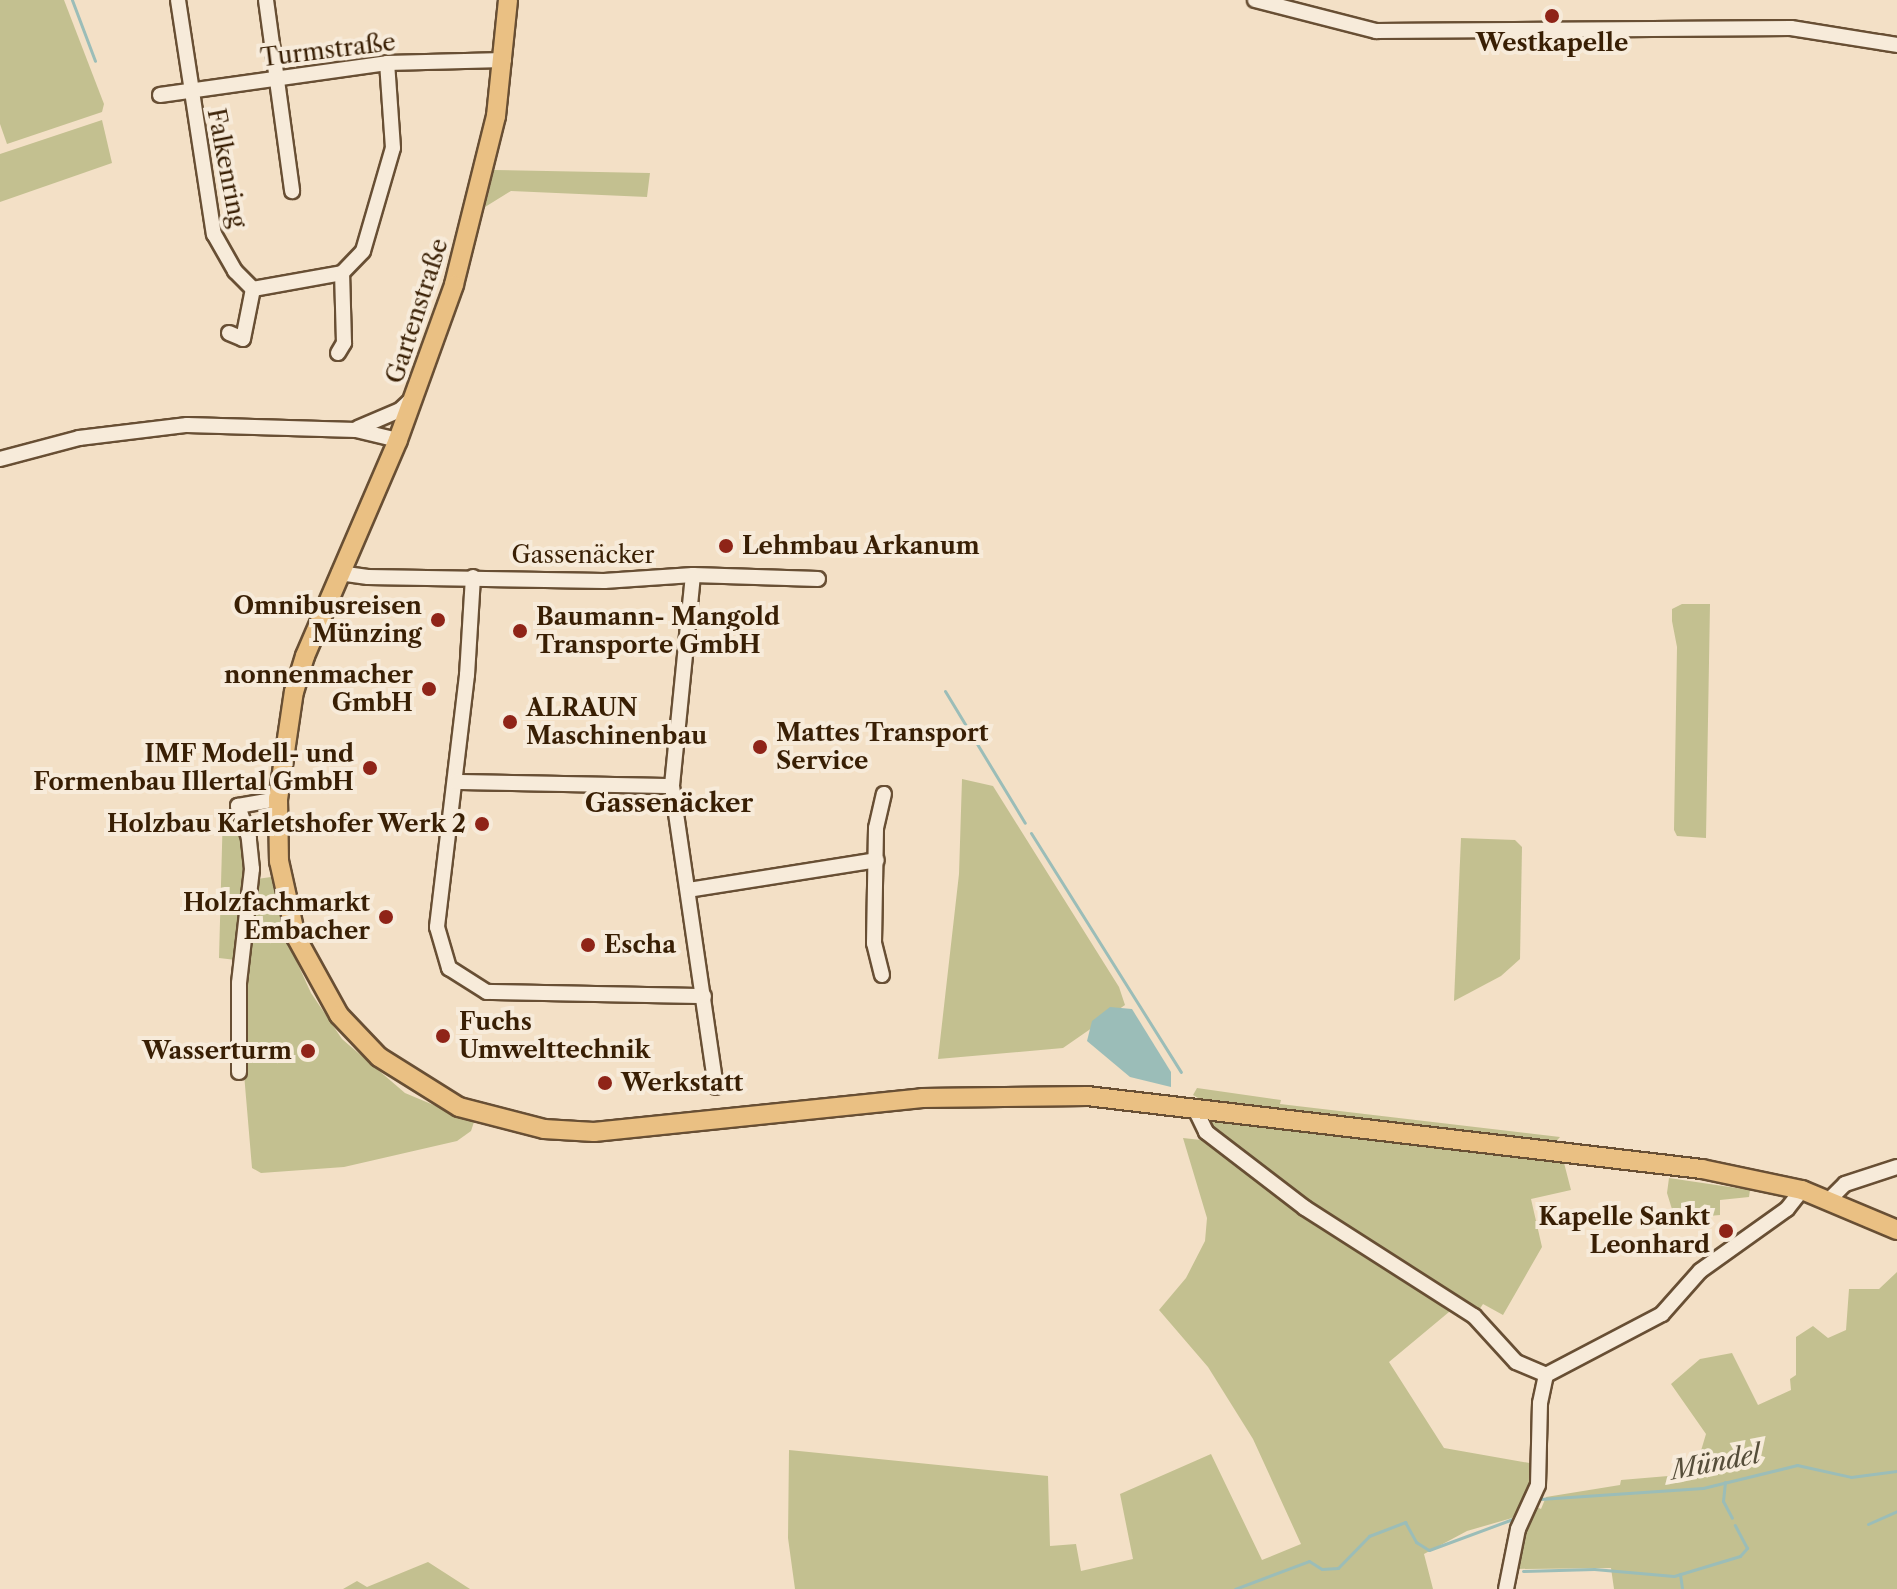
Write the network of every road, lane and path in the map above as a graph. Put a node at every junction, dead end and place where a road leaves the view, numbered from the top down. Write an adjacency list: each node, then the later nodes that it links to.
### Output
1 (178, 0): 9 (street, Falkenring)
2 (266, 0): 8 (street)
3 (508, 0): 6 (main road, Gartenstraße)
4 (1255, 0): 5 (street)
5 (1897, 45)
6 (504, 60): 7 (street, Turmstraße); 16 (main road, Gartenstraße)
7 (387, 63): 8 (street, Turmstraße); 12 (street)
8 (278, 78): 9 (street, Turmstraße); 11 (street)
9 (190, 91): 10 (street, Turmstraße); 13 (street, Falkenring)
10 (160, 95)
11 (292, 191)
12 (342, 273): 13 (street); 15 (street)
13 (253, 289): 14 (street)
14 (229, 333)
15 (338, 353)
16 (415, 396): 17 (street); 18 (main road, Gartenstraße)
17 (356, 430): 18 (street); 19 (street)
18 (398, 440): 20 (main road, Gartenstraße)
19 (0, 459)
20 (339, 573): 22 (street, Gassenäcker); 27 (main road, Gartenstraße)
21 (693, 575): 22 (street, Gassenäcker); 23 (street, Gassenäcker); 25 (street)
22 (473, 577): 24 (street)
23 (818, 579)
24 (455, 782): 25 (street); 31 (street)
25 (672, 786): 29 (street)
26 (884, 794): 28 (street)
27 (278, 799): 32 (street); 34 (main road, Gartenstraße)
28 (877, 860): 29 (street); 30 (street)
29 (688, 890): 31 (street)
30 (882, 975)
31 (704, 996): 33 (street)
32 (239, 1072)
33 (716, 1087)
34 (1194, 1107): 36 (main road, Gartenstraße); 39 (street)
35 (1897, 1167): 37 (street)
36 (1802, 1190): 37 (main road, Gartenstraße); 39 (street)
37 (1830, 1199): 38 (main road, Gartenstraße)
38 (1897, 1230)
39 (1546, 1375): 40 (street)
40 (1506, 1589)

